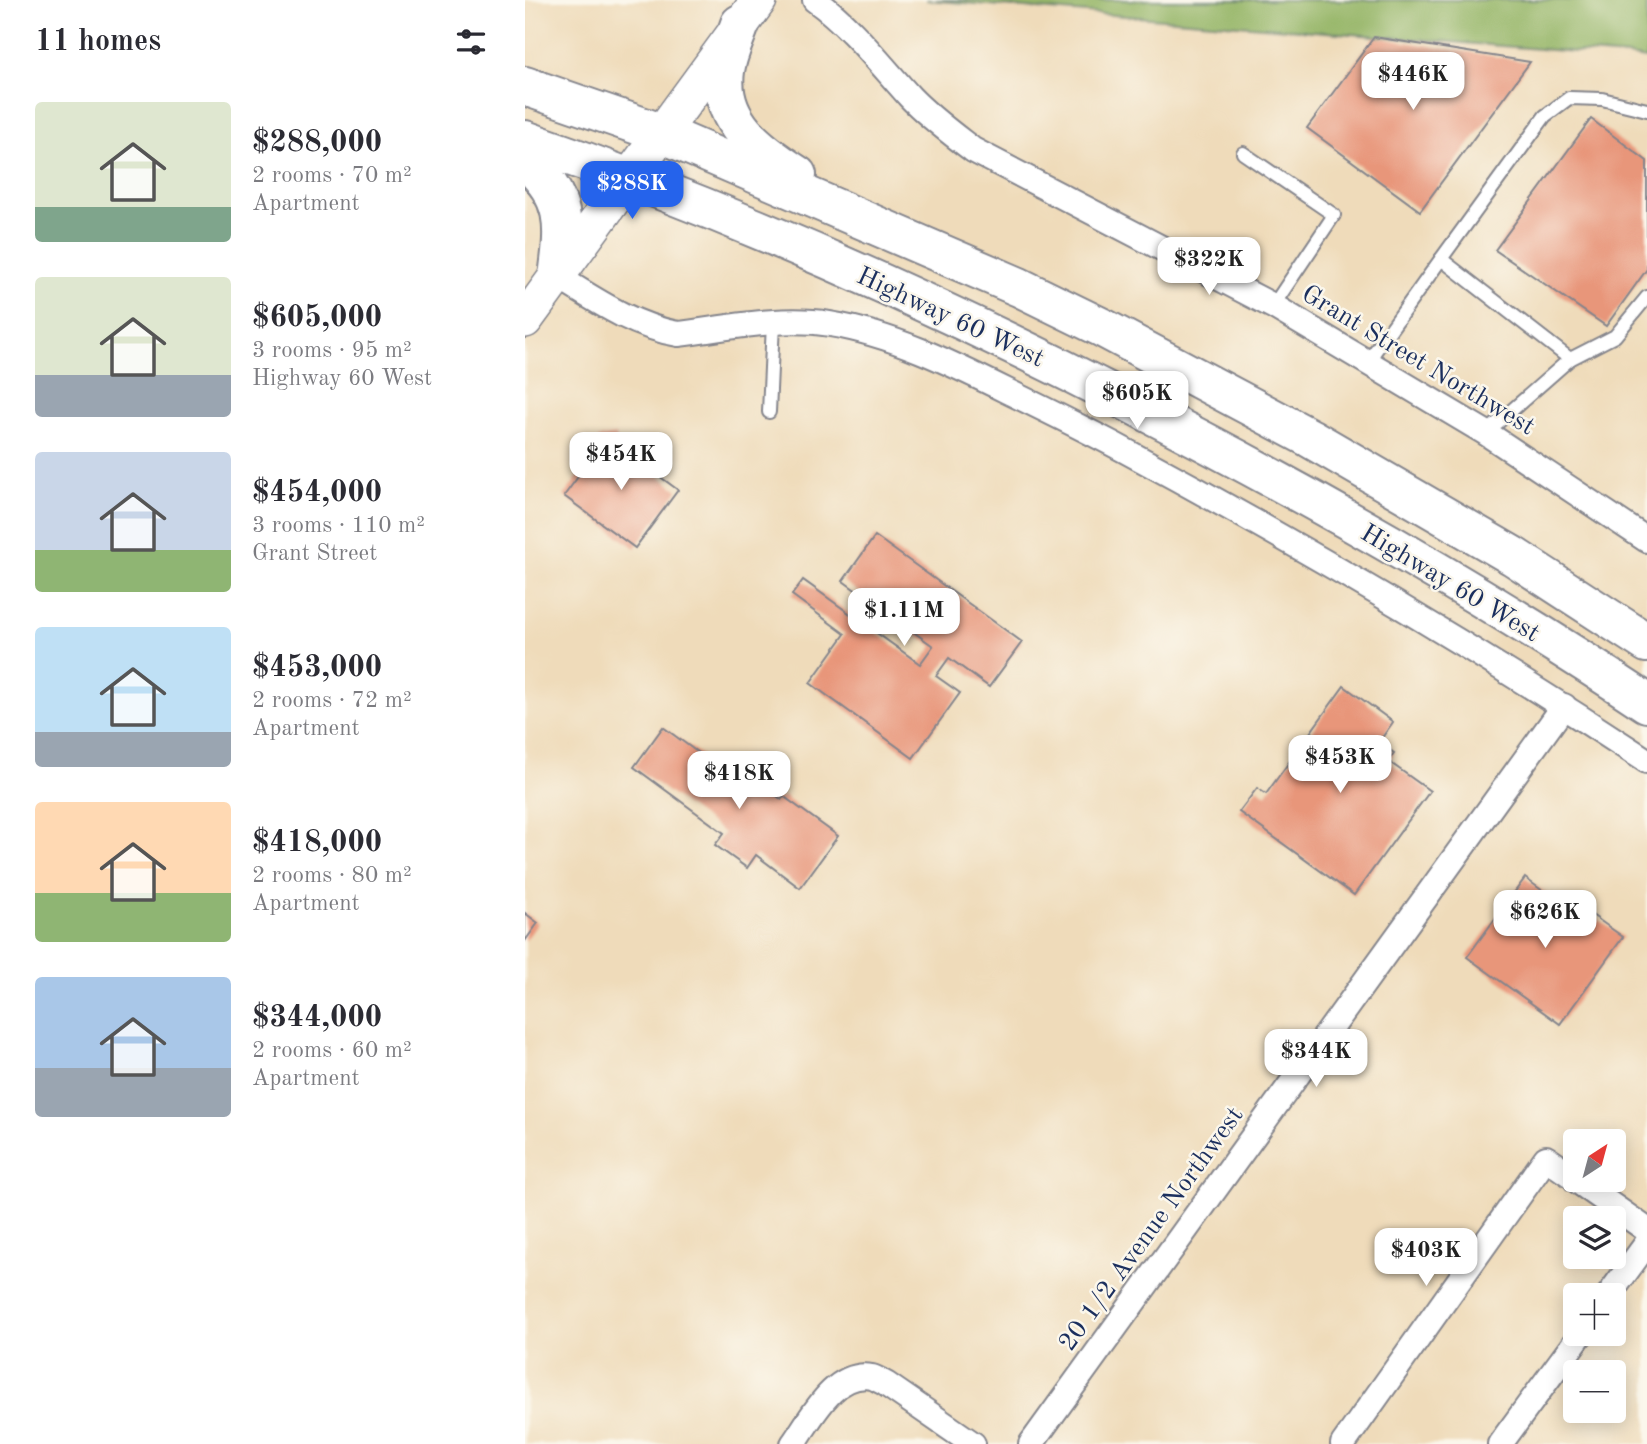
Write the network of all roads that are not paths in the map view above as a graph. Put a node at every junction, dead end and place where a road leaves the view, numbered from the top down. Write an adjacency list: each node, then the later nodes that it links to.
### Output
1 (815, 0): 14 (street, Grant Street Northwest)
2 (749, 12): 5 (street); 10 (main road)
3 (525, 86): 5 (main road, Highway 60 West)
4 (1647, 110): 11 (lane)
5 (661, 133): 9 (street); 10 (main road, Highway 60 West)
6 (525, 140): 9 (main road, Highway 60 West)
7 (1243, 153): 14 (lane)
8 (525, 160): 12 (main road)
9 (629, 177): 12 (street); 23 (main road, Highway 60 West)
10 (869, 221): 22 (main road, Highway 60 West)
11 (1441, 259): 17 (lane); 18 (lane)
12 (558, 277): 15 (street); 16 (street)
13 (1647, 297): 17 (lane)
14 (1273, 306): 18 (street, Grant Street Northwest)
15 (525, 320)
16 (773, 323): 19 (lane); 24 (street)
17 (1570, 359): 20 (lane)
18 (1368, 361): 20 (street, Grant Street Northwest)
19 (769, 412)
20 (1486, 433): 21 (street, Grant Street Northwest)
21 (1647, 540)
22 (1647, 643)
23 (1647, 703)
24 (1564, 706): 25 (street); 34 (street, 20 1/2 Avenue Northwest)
25 (1647, 761)
26 (1563, 1170): 35 (street)
27 (1594, 1192): 28 (street)
28 (1647, 1230)
29 (1647, 1243): 30 (street)
30 (1618, 1283)
31 (1572, 1346): 36 (street)
32 (793, 1444): 33 (street)
33 (973, 1444)
34 (1031, 1444)
35 (1343, 1444)
36 (1500, 1444)

